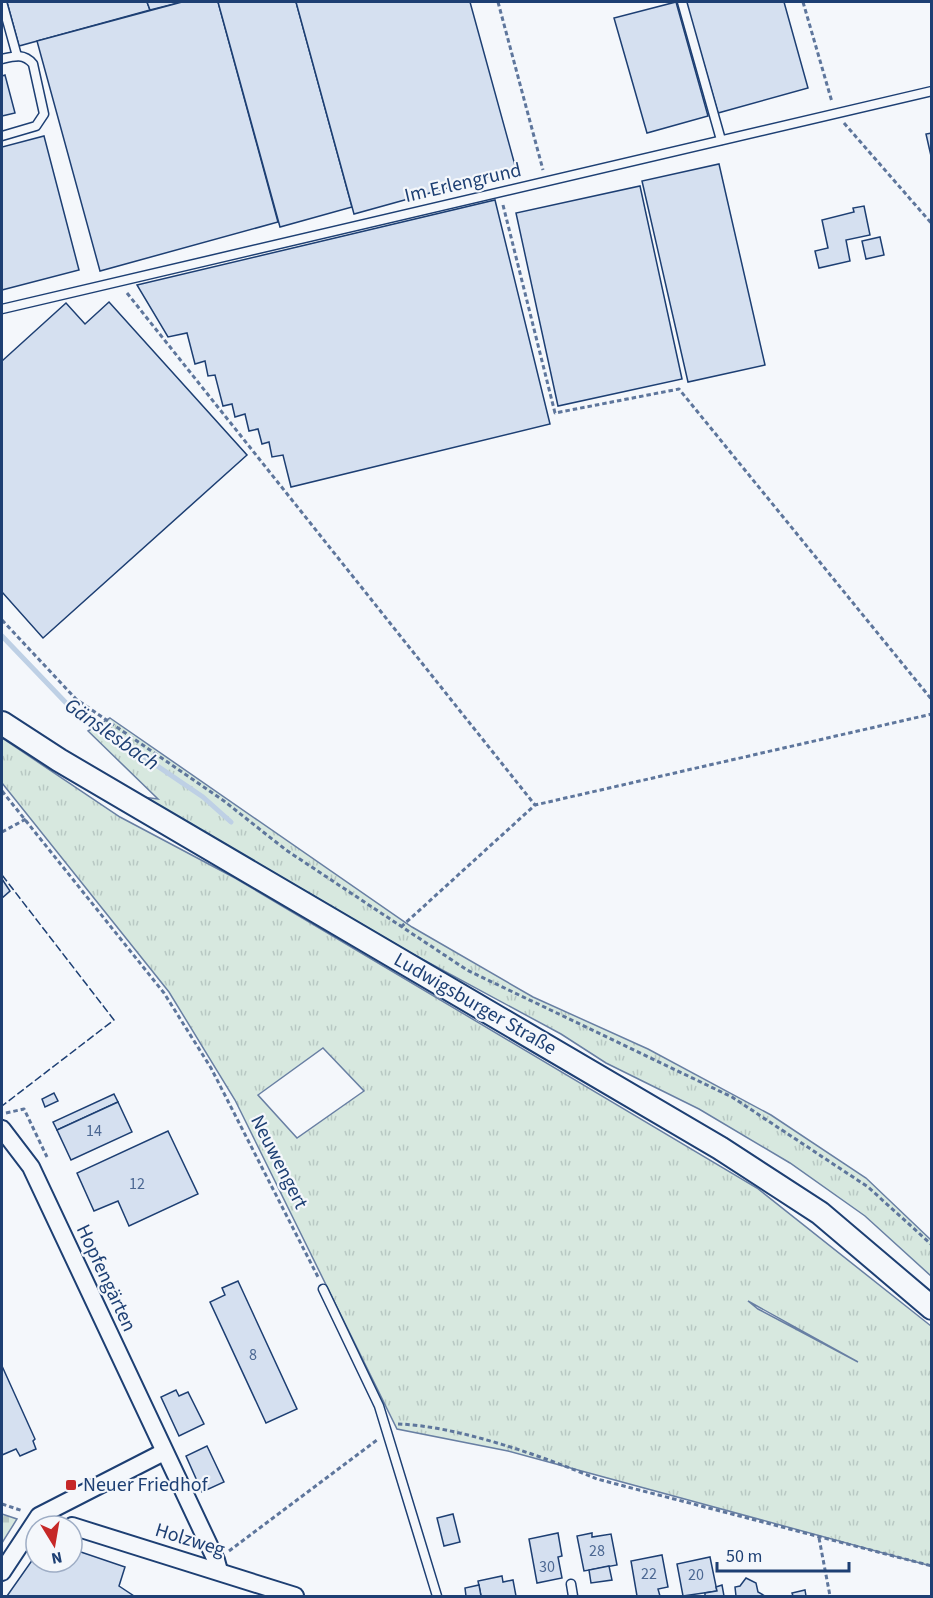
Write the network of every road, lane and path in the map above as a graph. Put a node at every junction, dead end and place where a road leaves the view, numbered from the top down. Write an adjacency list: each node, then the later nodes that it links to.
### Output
1 (2, 2): 5 (lane)
2 (498, 2): 11 (path)
3 (682, 2): 10 (lane)
4 (803, 2): 8 (path)
5 (17, 56): 6 (lane); 9 (lane)
6 (2, 59)
7 (932, 91): 8 (lane, Im Erlengrund)
8 (836, 114): 10 (lane, Im Erlengrund); 13 (path)
9 (2, 136)
10 (721, 140): 11 (lane, Im Erlengrund)
11 (546, 181): 12 (lane, Im Erlengrund)
12 (500, 192): 14 (lane, Im Erlengrund); 17 (path)
13 (932, 224)
14 (117, 281): 15 (lane, Im Erlengrund); 21 (path)
15 (2, 309)
16 (2, 620): 24 (path)
17 (932, 700)
18 (932, 714): 21 (path)
19 (2, 723): 28 (main road, Ludwigsburger Straße)
20 (2, 791): 22 (path, Neuwengert)
21 (535, 805): 24 (path)
22 (26, 819): 23 (path); 27 (path, Neuwengert)
23 (2, 832)
24 (401, 927): 26 (path)
25 (2, 1128): 31 (street, Hopfengärten)
26 (932, 1245)
27 (323, 1289): 29 (lane)
28 (932, 1308)
29 (384, 1423): 30 (lane); 37 (path)
30 (388, 1436): 39 (path); 44 (lane)
31 (165, 1452): 34 (street); 39 (street, Hopfengärten)
32 (2, 1504): 33 (path)
33 (33, 1514)
34 (43, 1514)
35 (84, 1529): 39 (street, Holzweg)
36 (24, 1534): 38 (street)
37 (819, 1538): 40 (path); 46 (path)
38 (5, 1556): 41 (street)
39 (217, 1565): 43 (street, Holzweg)
40 (932, 1566)
41 (2, 1572)
42 (571, 1584): 45 (lane)
43 (295, 1596)
44 (437, 1596)
45 (573, 1596)
46 (830, 1596)

